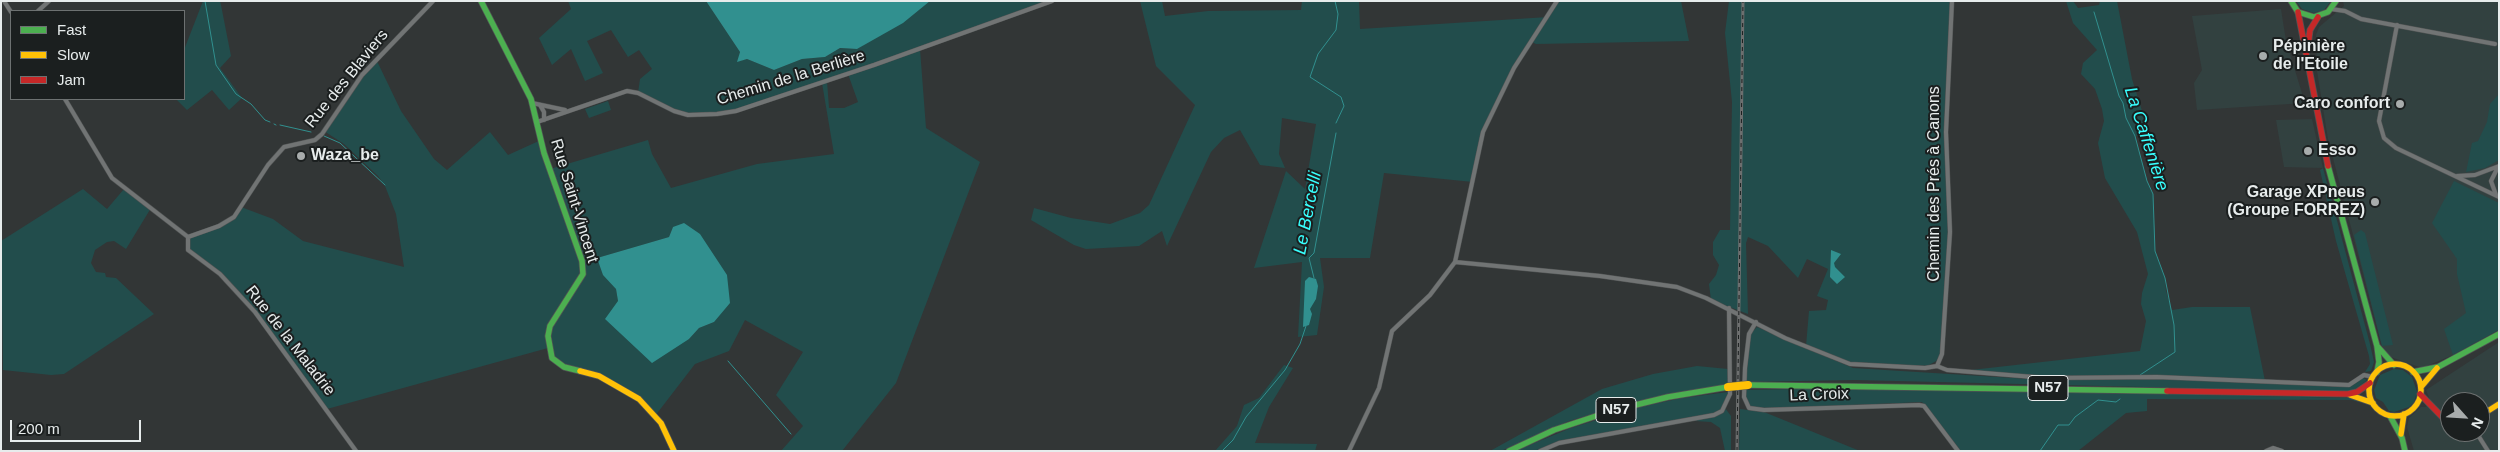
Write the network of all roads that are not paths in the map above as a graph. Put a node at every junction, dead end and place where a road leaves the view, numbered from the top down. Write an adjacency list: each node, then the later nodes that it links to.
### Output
1 (49, 1): 10 (street)
2 (433, 1): 25 (street, Rue des Blaviers)
3 (480, 1): 18 (main road, Rue Saint-Vincent)
4 (1052, 1): 20 (street, Chemin de la Berlière)
5 (1557, 1): 26 (street)
6 (1952, 1): 32 (street, Chemin des Prés à Canons)
7 (2291, 1): 12 (main road)
8 (2336, 1): 9 (main road); 11 (street)
9 (2331, 9): 11 (street); 13 (main road)
10 (39, 10)
11 (2344, 11): 14 (street)
12 (2298, 12): 13 (main road); 16 (main road)
13 (2318, 17): 16 (main road)
14 (2397, 25): 15 (street); 23 (street)
15 (2495, 44)
16 (2308, 52): 30 (main road)
17 (66, 100): 25 (street, Rue de la Maladrie)
18 (532, 103): 19 (street); 21 (main road, Rue Saint-Vincent)
19 (540, 105): 20 (street); 21 (street)
20 (567, 110): 21 (street, Chemin de la Berlière)
21 (540, 121): 45 (main road, Rue Saint-Vincent)
22 (2499, 166): 23 (street); 24 (street)
23 (2455, 176): 24 (street)
24 (2498, 197)
25 (188, 237): 44 (street, Rue de la Maladrie)
26 (1455, 262): 27 (street); 46 (street)
27 (1729, 308): 28 (street); 48 (street)
28 (1756, 322): 32 (street); 49 (street, La Croix)
29 (2499, 334): 33 (main road)
30 (2377, 346): 31 (main road); 35 (main road)
31 (2394, 364): 34 (main road); 35 (main road)
32 (1937, 366): 35 (street)
33 (2438, 367): 34 (main road); 36 (main road)
34 (2413, 372): 36 (main road)
35 (2373, 378): 37 (main road, N57); 39 (main road)
36 (2421, 391): 38 (main road)
37 (2348, 394): 39 (main road, N57); 47 (main road, N57, bridge)
38 (2422, 402): 40 (main road); 41 (main road)
39 (2373, 403): 42 (main road)
40 (2440, 413)
41 (2404, 414): 42 (main road); 43 (main road)
42 (2390, 416): 43 (main road)
43 (2402, 438): 52 (main road)
44 (356, 451)
45 (674, 451)
46 (1349, 451)
47 (1509, 451)
48 (1540, 451)
49 (1958, 451)
50 (2266, 451): 51 (street)
51 (2282, 451)
52 (2405, 451)

